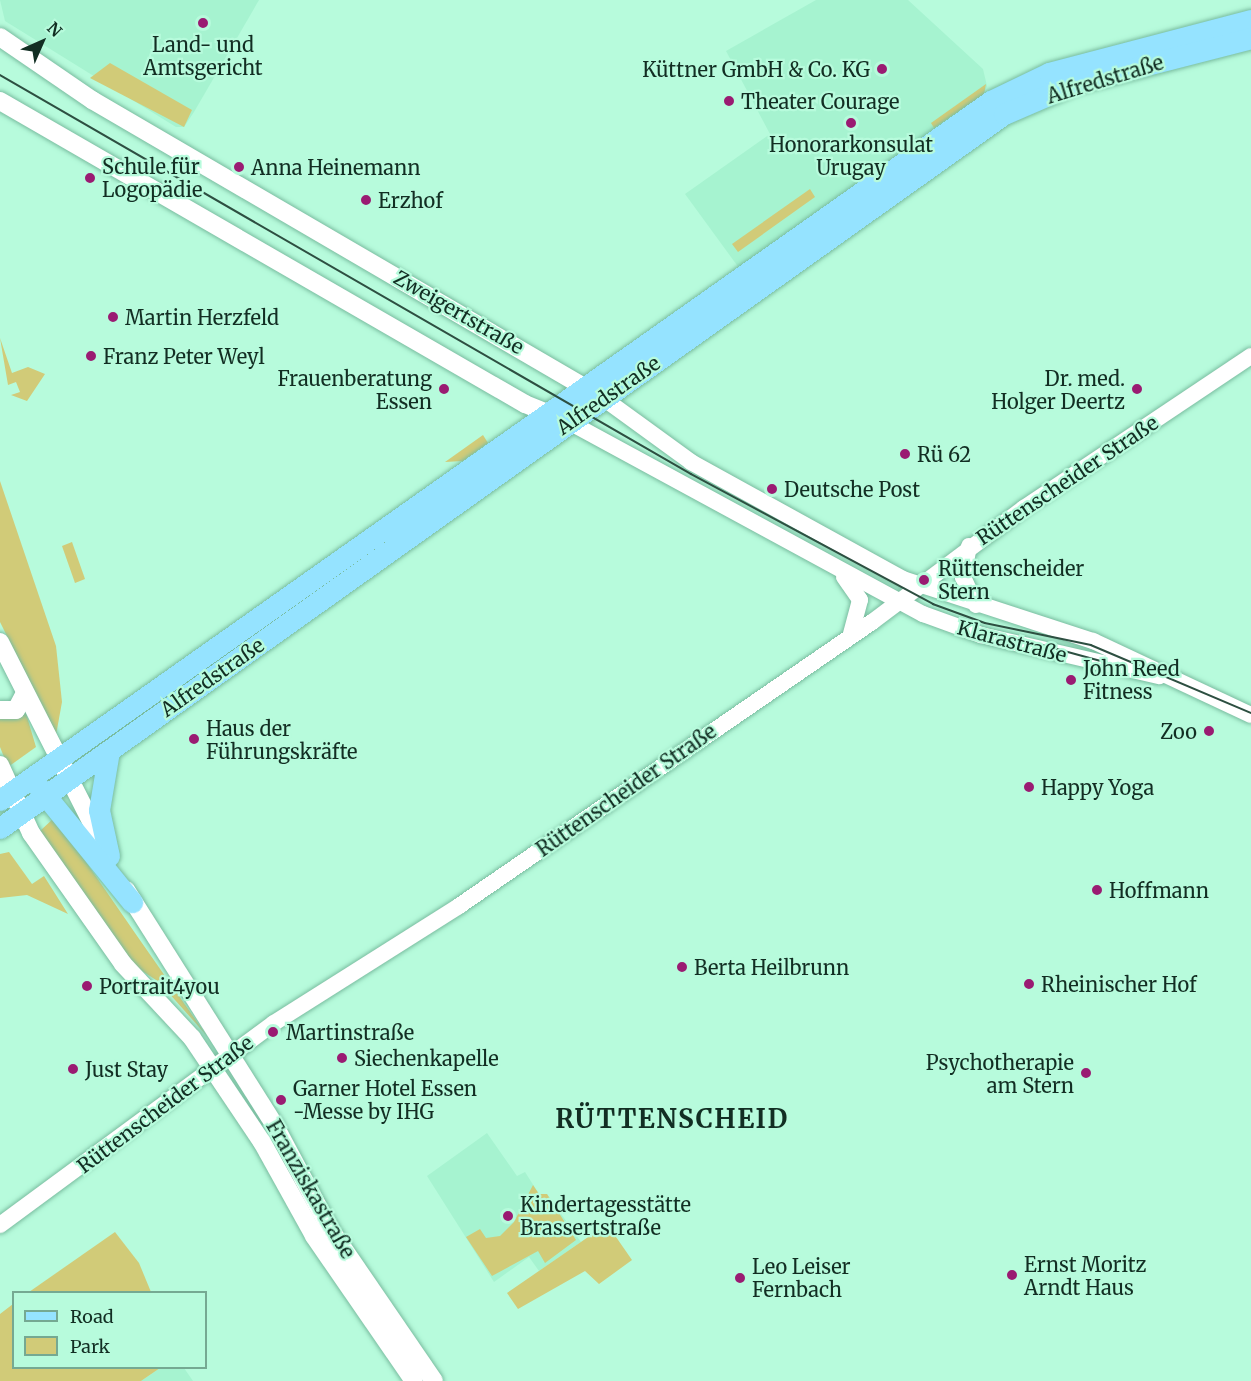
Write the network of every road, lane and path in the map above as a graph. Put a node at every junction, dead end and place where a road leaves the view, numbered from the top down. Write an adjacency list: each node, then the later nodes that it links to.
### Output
1 (1251, 20): 7 (main road, Alfredstraße)
2 (0, 37): 4 (main road, Zweigertstraße)
3 (1251, 38): 7 (main road, Alfredstraße)
4 (8, 49): 7 (main road, Zweigertstraße)
5 (0, 101): 8 (main road)
6 (1251, 356): 10 (street, Rüttenscheider Straße)
7 (595, 392): 8 (main road, Alfredstraße); 9 (main road, Alfredstraße); 12 (street, Zweigertstraße)
8 (547, 412): 9 (main road); 22 (main road, Alfredstraße)
9 (568, 422): 11 (street); 21 (main road, Alfredstraße)
10 (969, 546): 12 (street, Rüttenscheider Straße); 14 (street)
11 (837, 570): 13 (street); 15 (street)
12 (919, 585): 13 (street, Rüttenscheider Straße); 14 (street, Klarastraße)
13 (900, 602): 15 (street, Rüttenscheider Straße); 17 (street, Klarastraße)
14 (976, 605): 17 (street, Klarastraße)
15 (850, 637): 31 (street, Rüttenscheider Straße)
16 (0, 642): 18 (main road)
17 (1163, 677): 20 (street, Klarastraße)
18 (25, 693): 19 (main road); 22 (main road)
19 (0, 710)
20 (1251, 715)
21 (108, 751): 24 (main road, Alfredstraße); 29 (main road)
22 (58, 759): 24 (main road); 25 (main road, Alfredstraße)
23 (0, 765): 25 (main road)
24 (69, 779): 26 (main road, Alfredstraße); 29 (main road)
25 (11, 792): 26 (main road); 27 (main road)
26 (47, 794): 27 (main road, Alfredstraße); 30 (main road)
27 (22, 812): 28 (main road, Alfredstraße); 32 (main road)
28 (0, 828)
29 (109, 856): 30 (main road)
30 (132, 902): 31 (main road)
31 (229, 1056): 32 (street, Rüttenscheider Straße); 35 (main road, Franziskastraße)
32 (212, 1069): 33 (street, Rüttenscheider Straße); 34 (main road, Franziskastraße)
33 (0, 1225)
34 (414, 1381)
35 (434, 1381)

